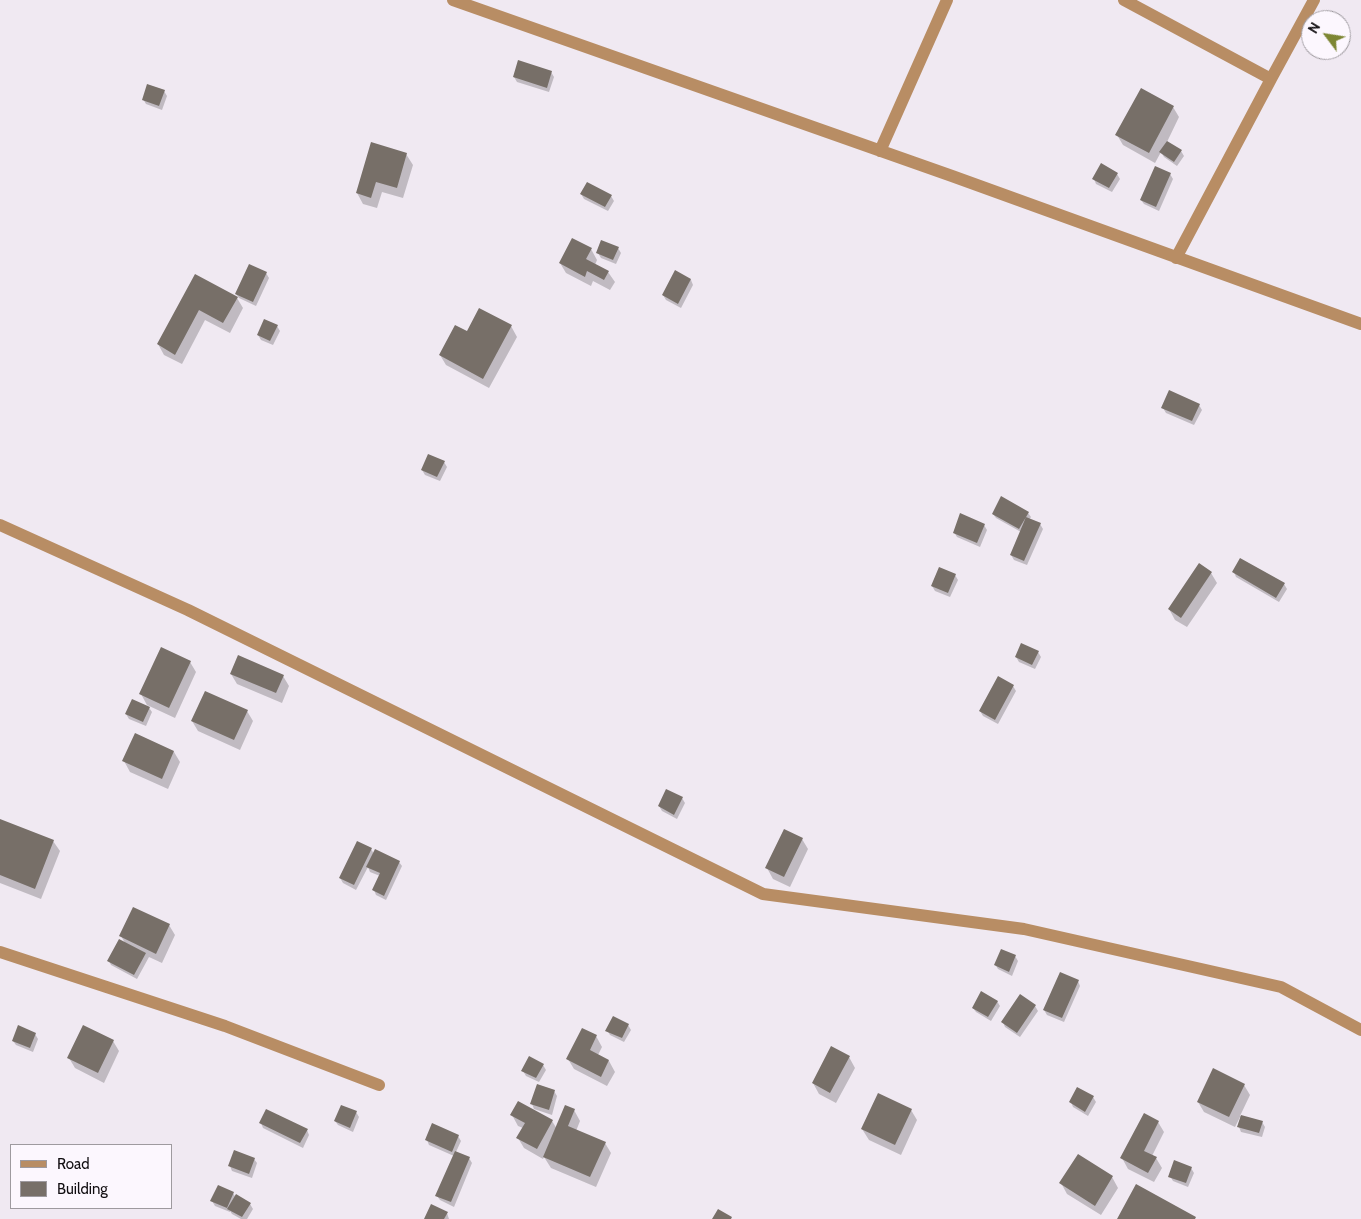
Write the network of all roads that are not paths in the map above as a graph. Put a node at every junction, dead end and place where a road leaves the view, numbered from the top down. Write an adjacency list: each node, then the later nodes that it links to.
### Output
1 (453, 0): 6 (street)
2 (947, 0): 6 (street)
3 (1124, 0): 5 (street)
4 (1314, 0): 5 (street)
5 (1272, 79): 7 (street)
6 (880, 151): 7 (street)
7 (1176, 258): 8 (street)
8 (1361, 324)
9 (0, 525): 11 (street)
10 (0, 952): 12 (street)
11 (1361, 1030)
12 (379, 1085)

